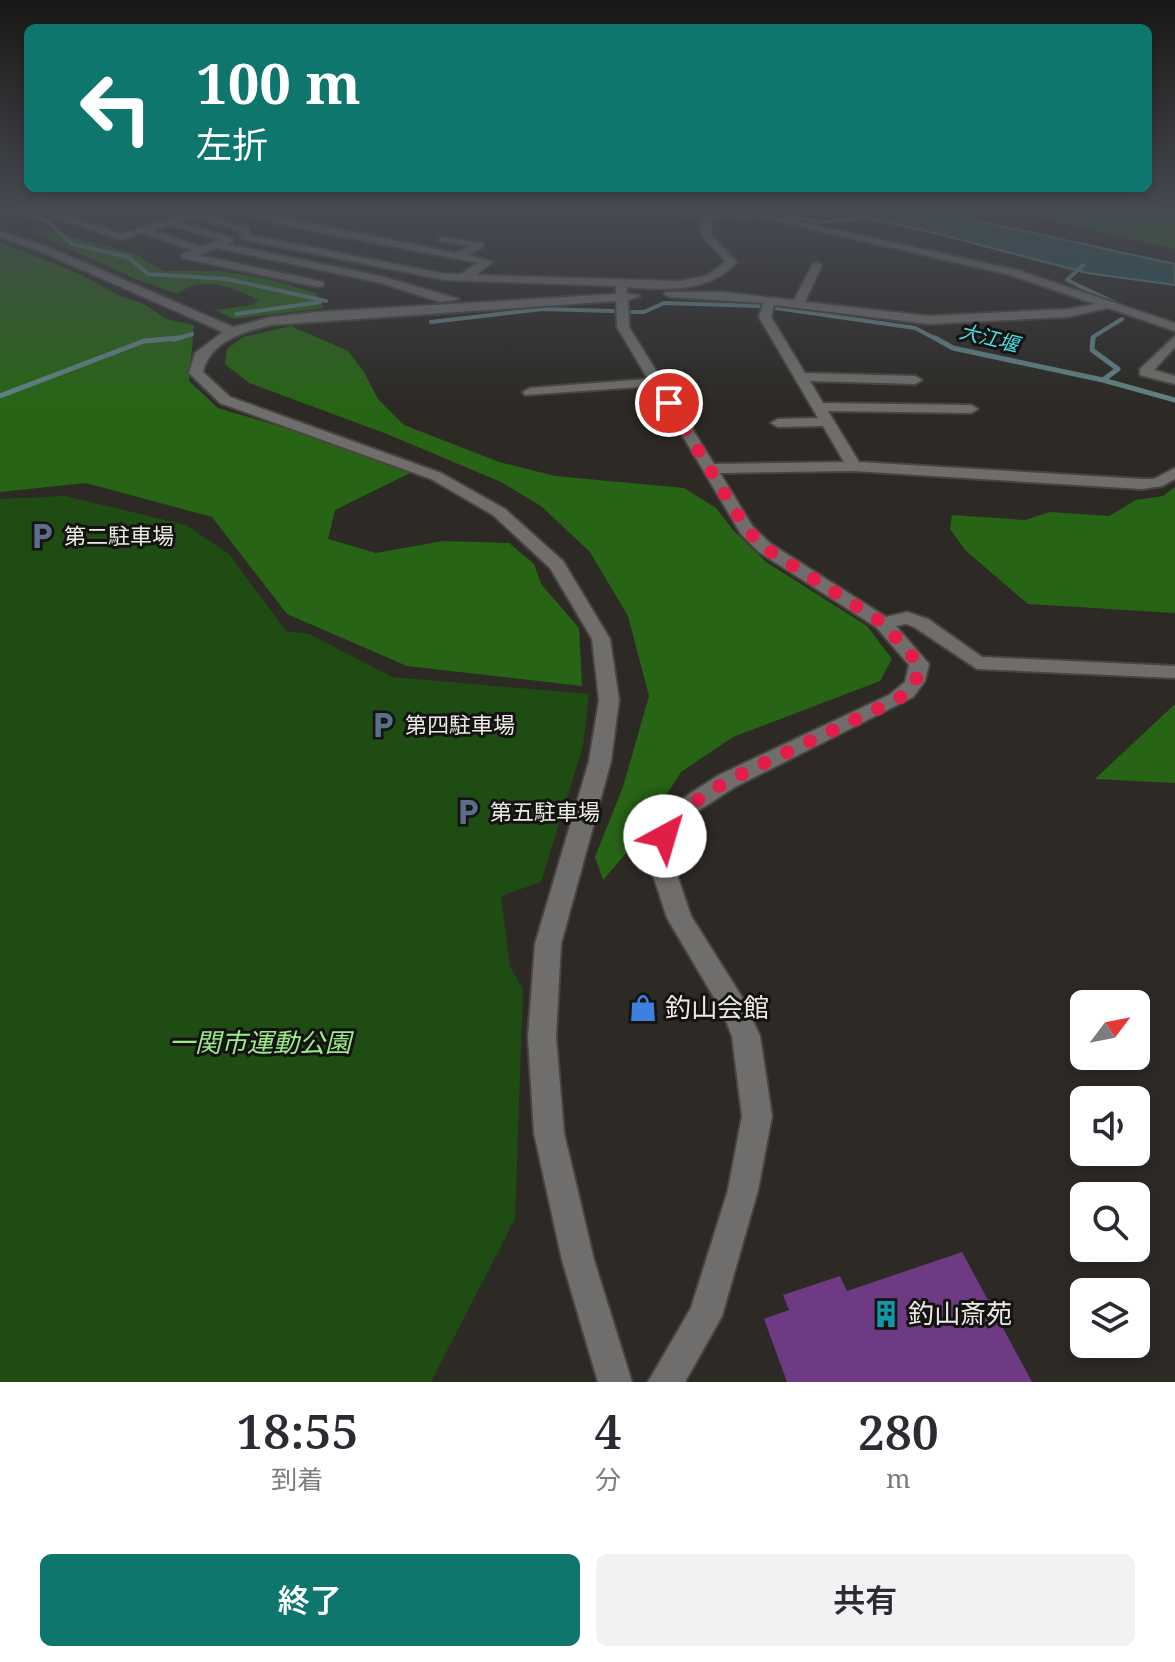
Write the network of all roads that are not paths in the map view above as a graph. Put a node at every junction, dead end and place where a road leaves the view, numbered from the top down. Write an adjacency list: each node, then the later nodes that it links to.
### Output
1 (100, 273): 19 (street)
2 (270, 273): 12 (street)
3 (353, 273): 11 (street)
4 (398, 273): 11 (street)
5 (431, 273): 10 (street)
6 (470, 273): 10 (street)
7 (714, 273): 13 (street)
8 (813, 273): 15 (street)
9 (1017, 273): 16 (street)
10 (463, 278): 13 (street)
11 (384, 280): 17 (street)
12 (319, 284)
13 (621, 290): 14 (street); 17 (street); 24 (street)
14 (770, 300): 15 (street); 21 (street)
15 (798, 304): 16 (street)
16 (1106, 305): 18 (street)
17 (477, 306): 19 (street)
18 (1175, 327)
19 (232, 331): 35 (street)
20 (1175, 340): 23 (street)
21 (801, 377): 22 (street); 26 (street)
22 (915, 380)
23 (1175, 380)
24 (656, 382): 25 (street); 31 (street)
25 (530, 392)
26 (819, 407): 27 (street); 28 (street)
27 (971, 409)
28 (828, 422): 29 (street); 30 (street)
29 (778, 423)
30 (854, 466): 31 (street); 32 (street)
31 (709, 469): 33 (street)
32 (1175, 473)
33 (883, 623): 34 (street); 36 (street)
34 (1175, 672)
35 (615, 1382)
36 (665, 1382)

